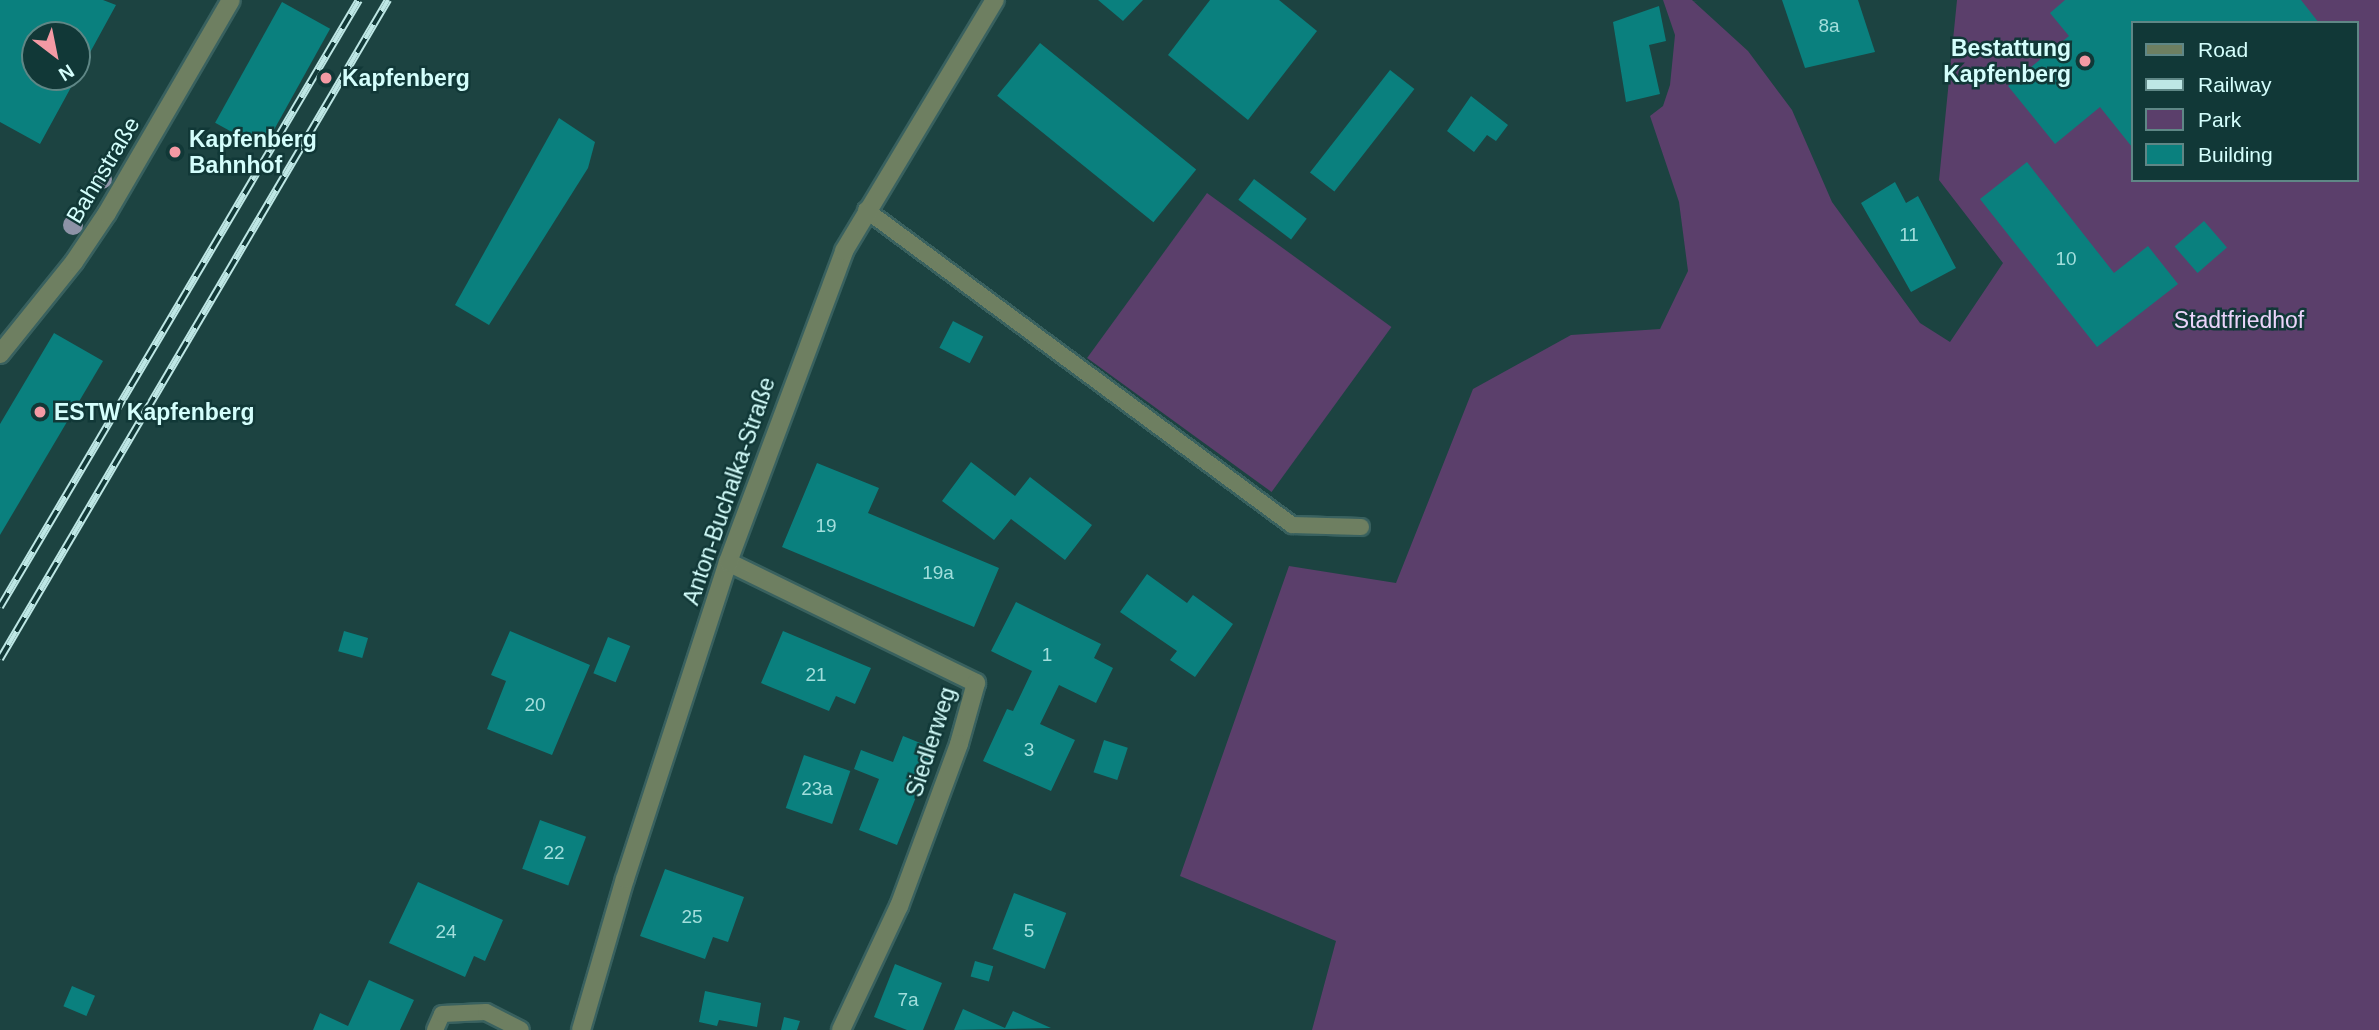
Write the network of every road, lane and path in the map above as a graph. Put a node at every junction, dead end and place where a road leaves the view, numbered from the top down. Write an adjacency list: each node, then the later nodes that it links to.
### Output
1 (231, 0): 4 (street, Bahnstraße)
2 (995, 0): 3 (street, Anton-Buchalka-Straße)
3 (866, 210): 5 (lane); 6 (street, Anton-Buchalka-Straße)
4 (0, 354)
5 (1361, 527)
6 (728, 562): 9 (street, Anton-Buchalka-Straße); 10 (street, Siedlerweg)
7 (435, 1030): 8 (lane)
8 (521, 1030)
9 (581, 1030)
10 (841, 1030)

